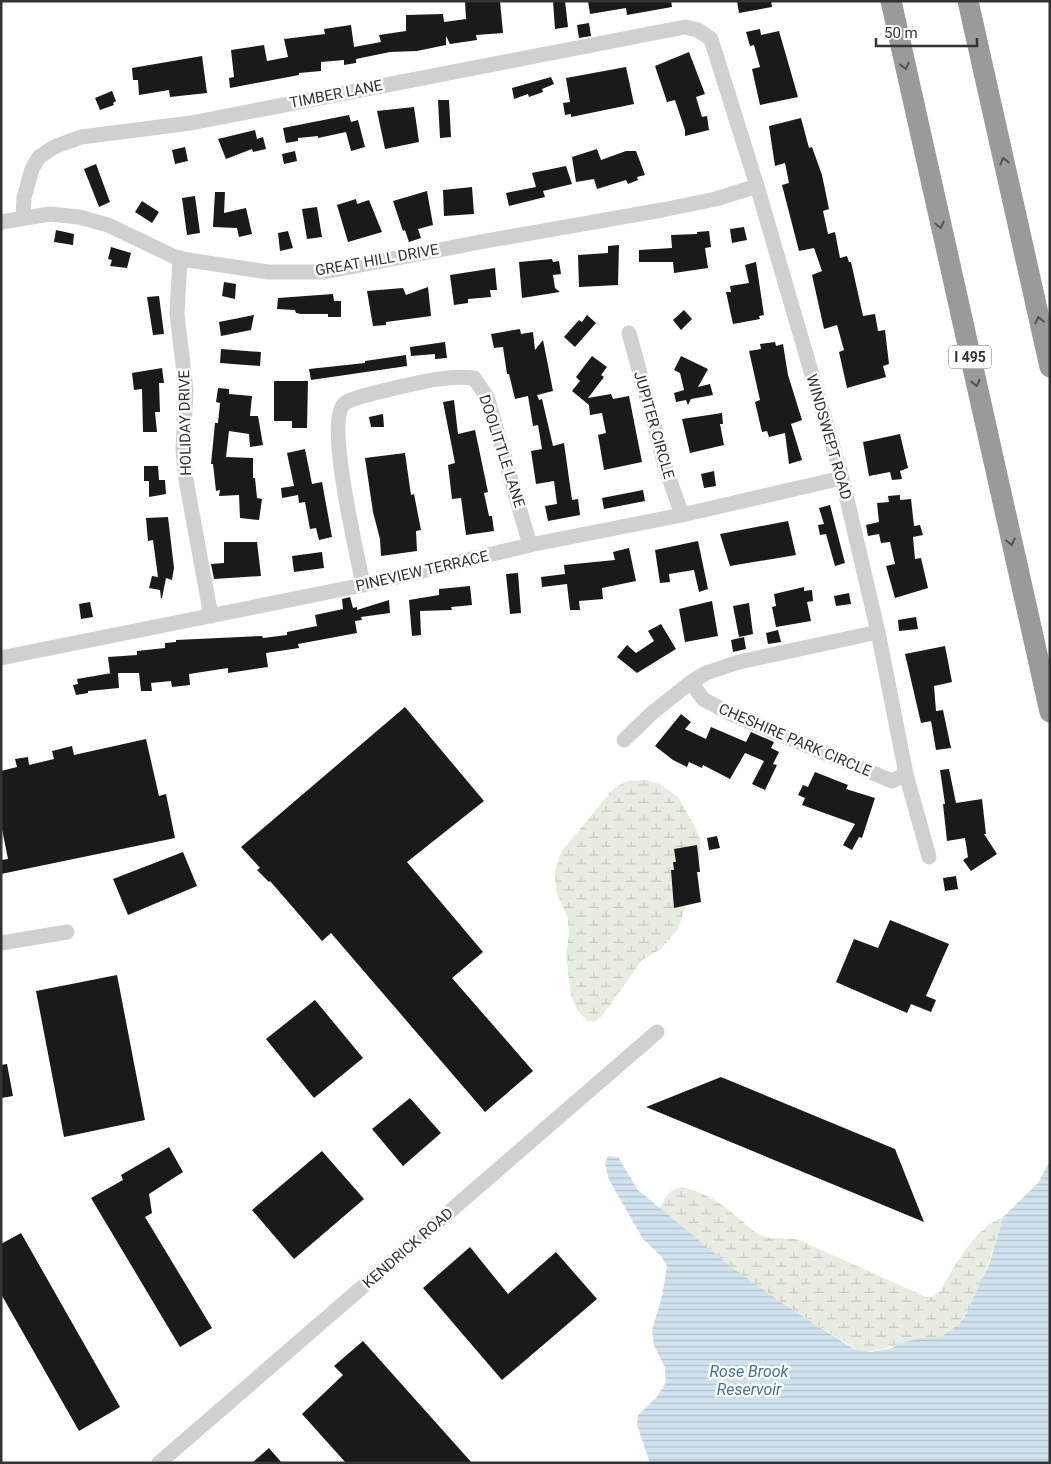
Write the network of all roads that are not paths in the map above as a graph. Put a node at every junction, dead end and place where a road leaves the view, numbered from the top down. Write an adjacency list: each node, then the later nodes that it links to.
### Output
1 (890, 1): 18 (highway, I 495, one-way to 18)
2 (968, 1): 9 (highway, one-way to 2)
3 (698, 30): 4 (street, WINDSWEPT ROAD); 5 (street, TIMBER LANE)
4 (757, 186): 7 (street, GREAT HILL DRIVE); 10 (street, WINDSWEPT ROAD)
5 (22, 217): 6 (street, GREAT HILL DRIVE); 7 (street, GREAT HILL DRIVE)
6 (1, 222)
7 (180, 258): 14 (street, HOLIDAY DRIVE)
8 (629, 333): 11 (street, JUPITER CIRCLE)
9 (1050, 367)
10 (842, 478): 11 (street, PINEVIEW TERRACE); 15 (street, WINDSWEPT ROAD)
11 (682, 515): 12 (street, PINEVIEW TERRACE)
12 (530, 545): 13 (street, PINEVIEW TERRACE); 13 (street, DOOLITTLE LANE)
13 (363, 585): 14 (street, PINEVIEW TERRACE)
14 (211, 616): 16 (street, PINEVIEW TERRACE)
15 (878, 632): 17 (street); 20 (street, WINDSWEPT ROAD)
16 (1, 658)
17 (691, 682): 19 (street); 20 (street, CHESHIRE PARK CIRCLE)
18 (1050, 712)
19 (624, 740)
20 (906, 774): 21 (street, WINDSWEPT ROAD)
21 (929, 857)
22 (67, 932): 23 (street)
23 (1, 943)
24 (657, 1032): 25 (street, KENDRICK ROAD)
25 (159, 1463)

